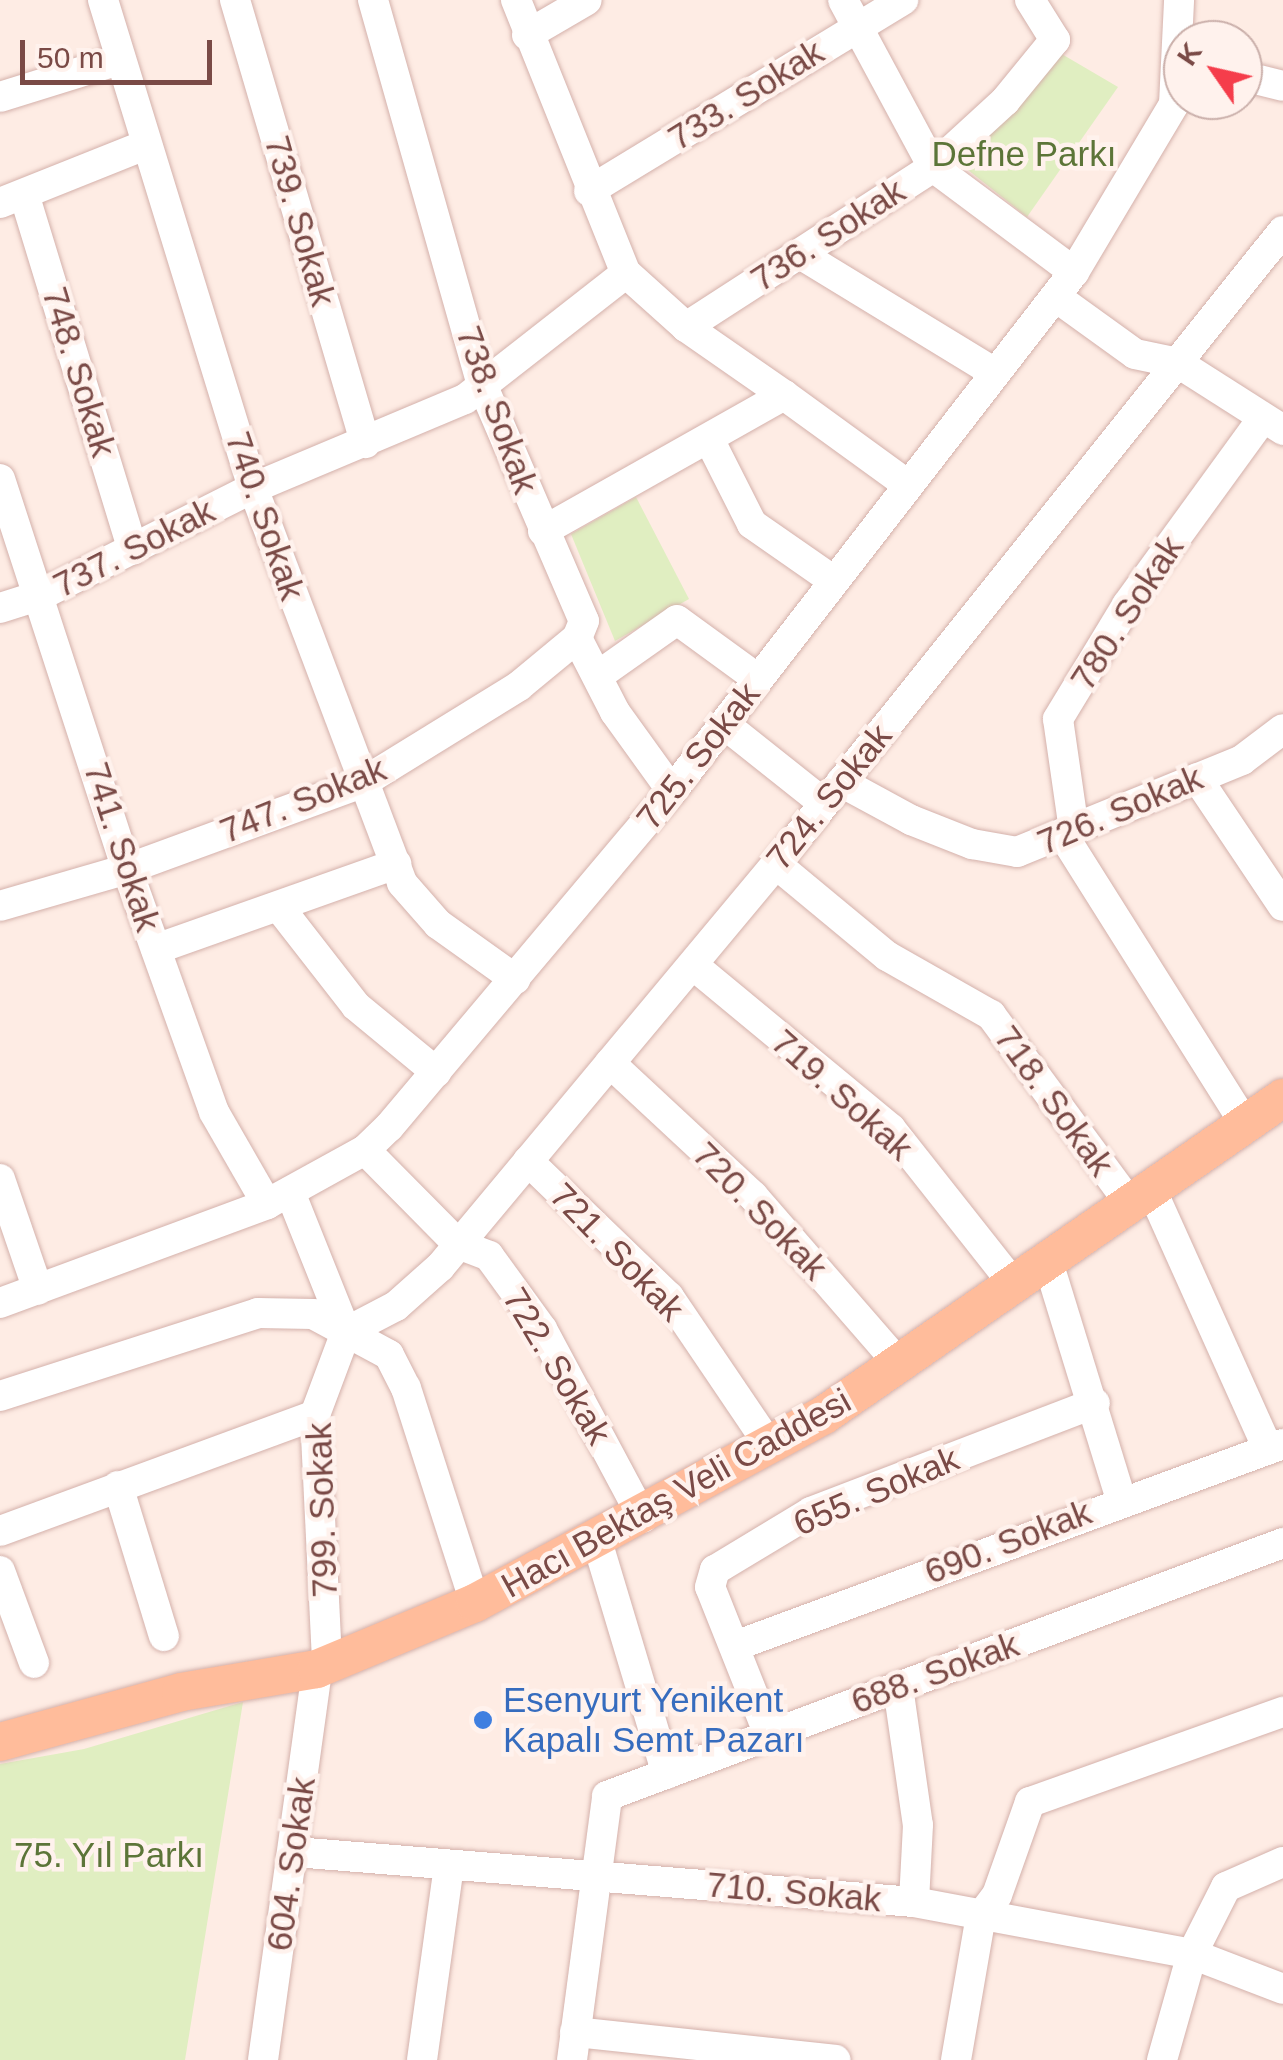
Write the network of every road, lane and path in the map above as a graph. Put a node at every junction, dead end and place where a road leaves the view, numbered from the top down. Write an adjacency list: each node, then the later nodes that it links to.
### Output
1 (103, 0): 10 (street, 740. Sokak)
2 (235, 0): 28 (street, 739. Sokak)
3 (373, 0): 24 (street, 738. Sokak)
4 (516, 0): 9 (street)
5 (588, 0): 9 (street)
6 (903, 0): 8 (street, 733. Sokak)
7 (1030, 0): 14 (street, 736. Sokak)
8 (851, 13): 14 (street); 15 (street, 733. Sokak)
9 (526, 35): 15 (street)
10 (119, 60): 11 (street); 13 (street, 740. Sokak)
11 (0, 97)
12 (1164, 120): 20 (street, 725. Sokak)
13 (144, 145): 16 (street); 31 (street, 740. Sokak)
14 (933, 167): 18 (street, 736. Sokak); 20 (street)
15 (589, 191): 19 (street)
16 (12, 198): 33 (street, 748. Sokak)
17 (1281, 237): 22 (street, 724. Sokak)
18 (800, 254): 21 (street, 736. Sokak); 23 (street)
19 (626, 273): 21 (street); 24 (street, 737. Sokak)
20 (1066, 284): 22 (street); 23 (street, 725. Sokak)
21 (686, 327): 25 (street)
22 (1178, 362): 26 (street); 45 (street, 724. Sokak)
23 (996, 373): 30 (street, 725. Sokak)
24 (481, 382): 28 (street, 737. Sokak); 32 (street, 738. Sokak)
25 (784, 395): 27 (street); 30 (street)
26 (1273, 424): 46 (street, 780. Sokak)
27 (709, 439): 32 (street); 34 (street)
28 (365, 442): 31 (street, 737. Sokak)
29 (0, 479): 35 (street, 741. Sokak)
30 (908, 485): 34 (street, 725. Sokak)
31 (254, 488): 33 (street, 737. Sokak); 43 (street, 740. Sokak)
32 (543, 531): 37 (street, 738. Sokak)
33 (133, 550): 35 (street, 737. Sokak)
34 (834, 581): 39 (street, 725. Sokak)
35 (42, 595): 36 (street, 737. Sokak); 49 (street, 741. Sokak)
36 (0, 608)
37 (577, 638): 38 (street, 738. Sokak); 43 (street, 747. Sokak)
38 (599, 674): 39 (street); 44 (street, 738. Sokak)
39 (758, 680): 40 (street, 725. Sokak)
40 (724, 724): 44 (street, 725. Sokak); 45 (street, 726. Sokak)
41 (1283, 729): 42 (street, 726. Sokak)
42 (1197, 778): 46 (street, 726. Sokak); 51 (street)
43 (362, 783): 47 (street, 740. Sokak); 49 (street, 747. Sokak)
44 (672, 791): 55 (street, 725. Sokak)
45 (832, 792): 46 (street, 726. Sokak); 48 (street, 724. Sokak)
46 (1068, 833): 59 (street)
47 (396, 864): 52 (street); 55 (street, 740. Sokak)
48 (776, 864): 54 (street, 724. Sokak); 64 (street, 718. Sokak)
49 (127, 869): 50 (street, 747. Sokak); 53 (street, 741. Sokak)
50 (0, 906)
51 (1283, 906)
52 (279, 907): 53 (street); 57 (street)
53 (156, 949): 63 (street, 741. Sokak)
54 (693, 964): 56 (street, 724. Sokak); 67 (street, 719. Sokak)
55 (515, 979): 57 (street, 725. Sokak)
56 (610, 1063): 61 (street, 724. Sokak); 71 (street, 720. Sokak)
57 (436, 1072): 60 (street, 725. Sokak)
58 (1281, 1107): 59 (main road, Hacı Bektaş Veli Caddesi)
59 (1246, 1126): 64 (main road, Hacı Bektaş Veli Caddesi)
60 (365, 1150): 63 (street, 725. Sokak); 65 (street, 722. Sokak)
61 (528, 1161): 65 (street, 724. Sokak); 75 (street, 721. Sokak)
62 (0, 1179): 68 (street)
63 (278, 1198): 68 (street, 725. Sokak); 70 (street)
64 (1142, 1199): 66 (main road, Hacı Bektaş Veli Caddesi); 76 (street, 718. Sokak)
65 (458, 1244): 70 (street, 724. Sokak); 79 (street, 722. Sokak)
66 (1048, 1262): 67 (main road, Hacı Bektaş Veli Caddesi); 73 (street)
67 (1015, 1286): 71 (main road, Hacı Bektaş Veli Caddesi)
68 (38, 1290): 69 (street, 725. Sokak)
69 (0, 1303)
70 (346, 1332): 72 (street); 74 (street, 799. Sokak); 84 (street)
71 (901, 1366): 75 (main road, Hacı Bektaş Veli Caddesi)
72 (0, 1396)
73 (1096, 1402): 78 (street); 86 (street, 655. Sokak)
74 (315, 1415): 77 (street); 88 (street, 799. Sokak)
75 (770, 1446): 79 (main road, Hacı Bektaş Veli Caddesi)
76 (1275, 1447): 78 (street, 690. Sokak)
77 (118, 1486): 80 (street); 85 (street)
78 (1121, 1500): 86 (street, 690. Sokak)
79 (643, 1518): 81 (main road, Hacı Bektaş Veli Caddesi)
80 (0, 1530)
81 (597, 1542): 84 (main road, Hacı Bektaş Veli Caddesi); 93 (street)
82 (1283, 1543): 89 (street, 688. Sokak)
83 (0, 1571): 87 (street)
84 (475, 1603): 88 (main road, Hacı Bektaş Veli Caddesi)
85 (164, 1636)
86 (735, 1646): 91 (street, 655. Sokak)
87 (34, 1663)
88 (322, 1666): 92 (main road, Hacı Bektaş Veli Caddesi); 94 (street, 604. Sokak)
89 (898, 1687): 91 (street, 688. Sokak); 98 (street)
90 (1283, 1712): 99 (street)
91 (769, 1735): 93 (street, 688. Sokak)
92 (0, 1742)
93 (667, 1774): 97 (street, 688. Sokak)
94 (295, 1852): 96 (street, 710. Sokak); 103 (street, 604. Sokak)
95 (1283, 1862): 100 (street)
96 (450, 1864): 97 (street, 710. Sokak); 104 (street)
97 (592, 1876): 98 (street, 710. Sokak); 102 (street)
98 (914, 1902): 99 (street, 710. Sokak)
99 (981, 1916): 100 (street, 710. Sokak); 106 (street)
100 (1192, 1954): 101 (street, 710. Sokak); 107 (street)
101 (1283, 1990)
102 (574, 2046): 105 (street)
103 (263, 2060)
104 (422, 2060)
105 (836, 2060)
106 (956, 2060)
107 (1162, 2060)

